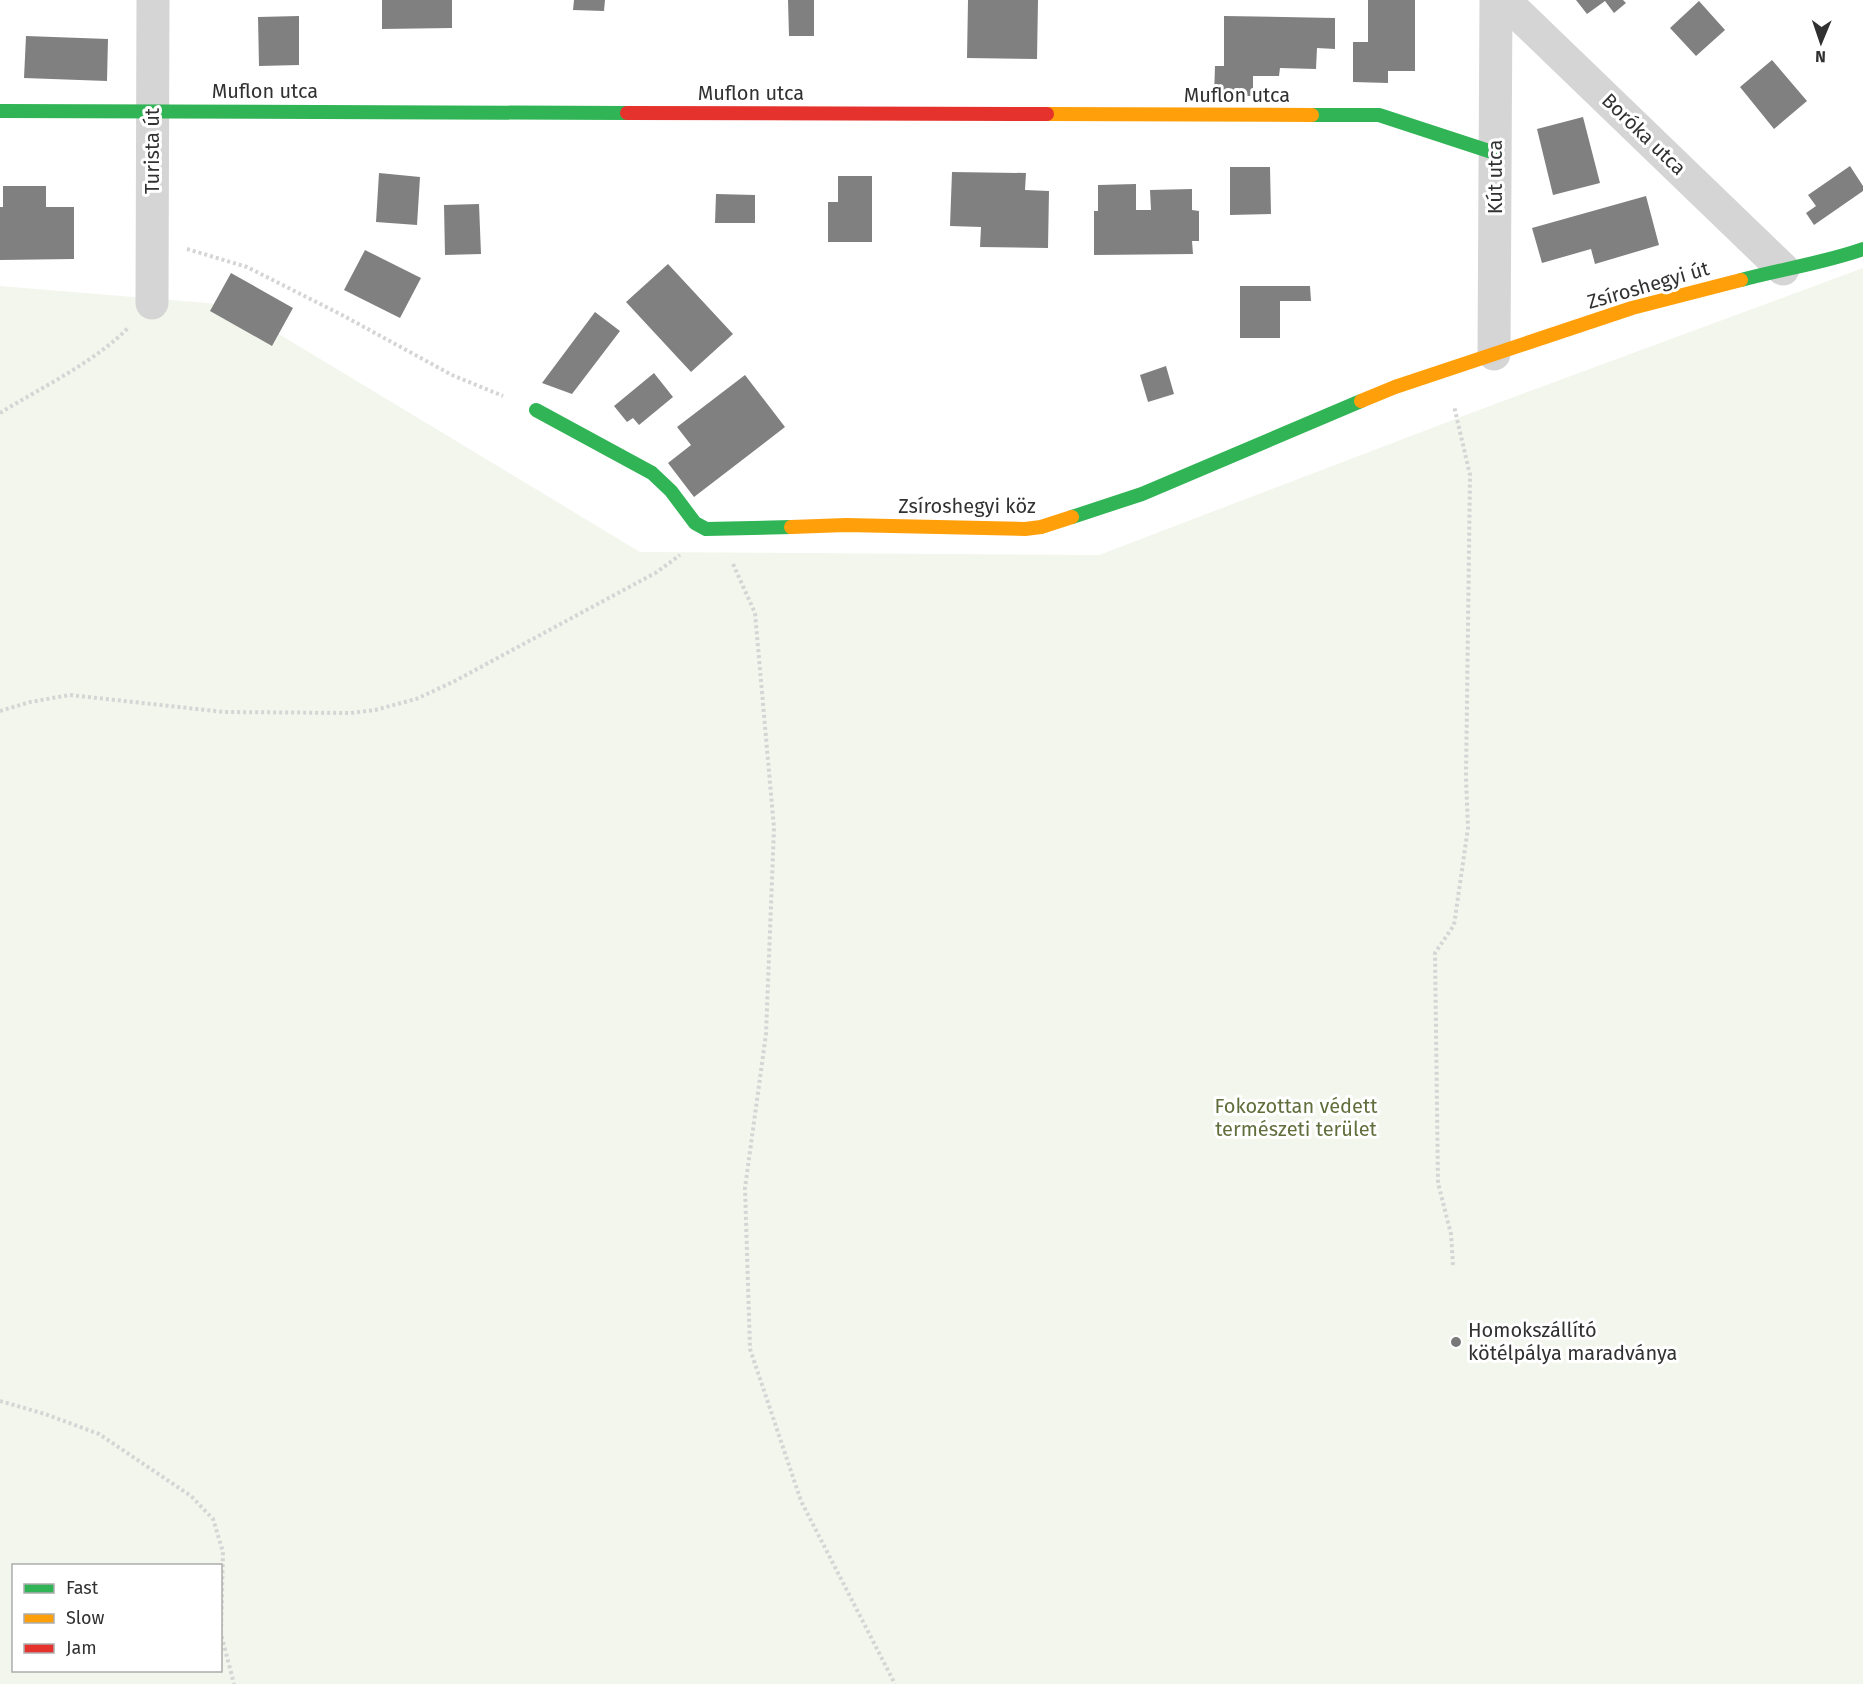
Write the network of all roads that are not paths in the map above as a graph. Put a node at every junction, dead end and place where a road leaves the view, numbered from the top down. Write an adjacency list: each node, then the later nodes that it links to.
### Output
1 (153, 0): 4 (street, Turista út)
2 (1496, 0): 6 (street, Kút utca)
3 (1504, 0): 8 (street, Boróka utca)
4 (152, 110): 5 (street, Muflon utca); 6 (street, Muflon utca); 9 (street, Turista út)
5 (0, 111)
6 (1495, 153): 10 (street, Kút utca)
7 (1863, 249): 8 (street, Zsíroshegyi út)
8 (1783, 269): 10 (street, Zsíroshegyi út)
9 (152, 303)
10 (1494, 354): 11 (street, Zsíroshegyi út)
11 (1445, 370): 12 (street, Zsíroshegyi köz)
12 (536, 410)

